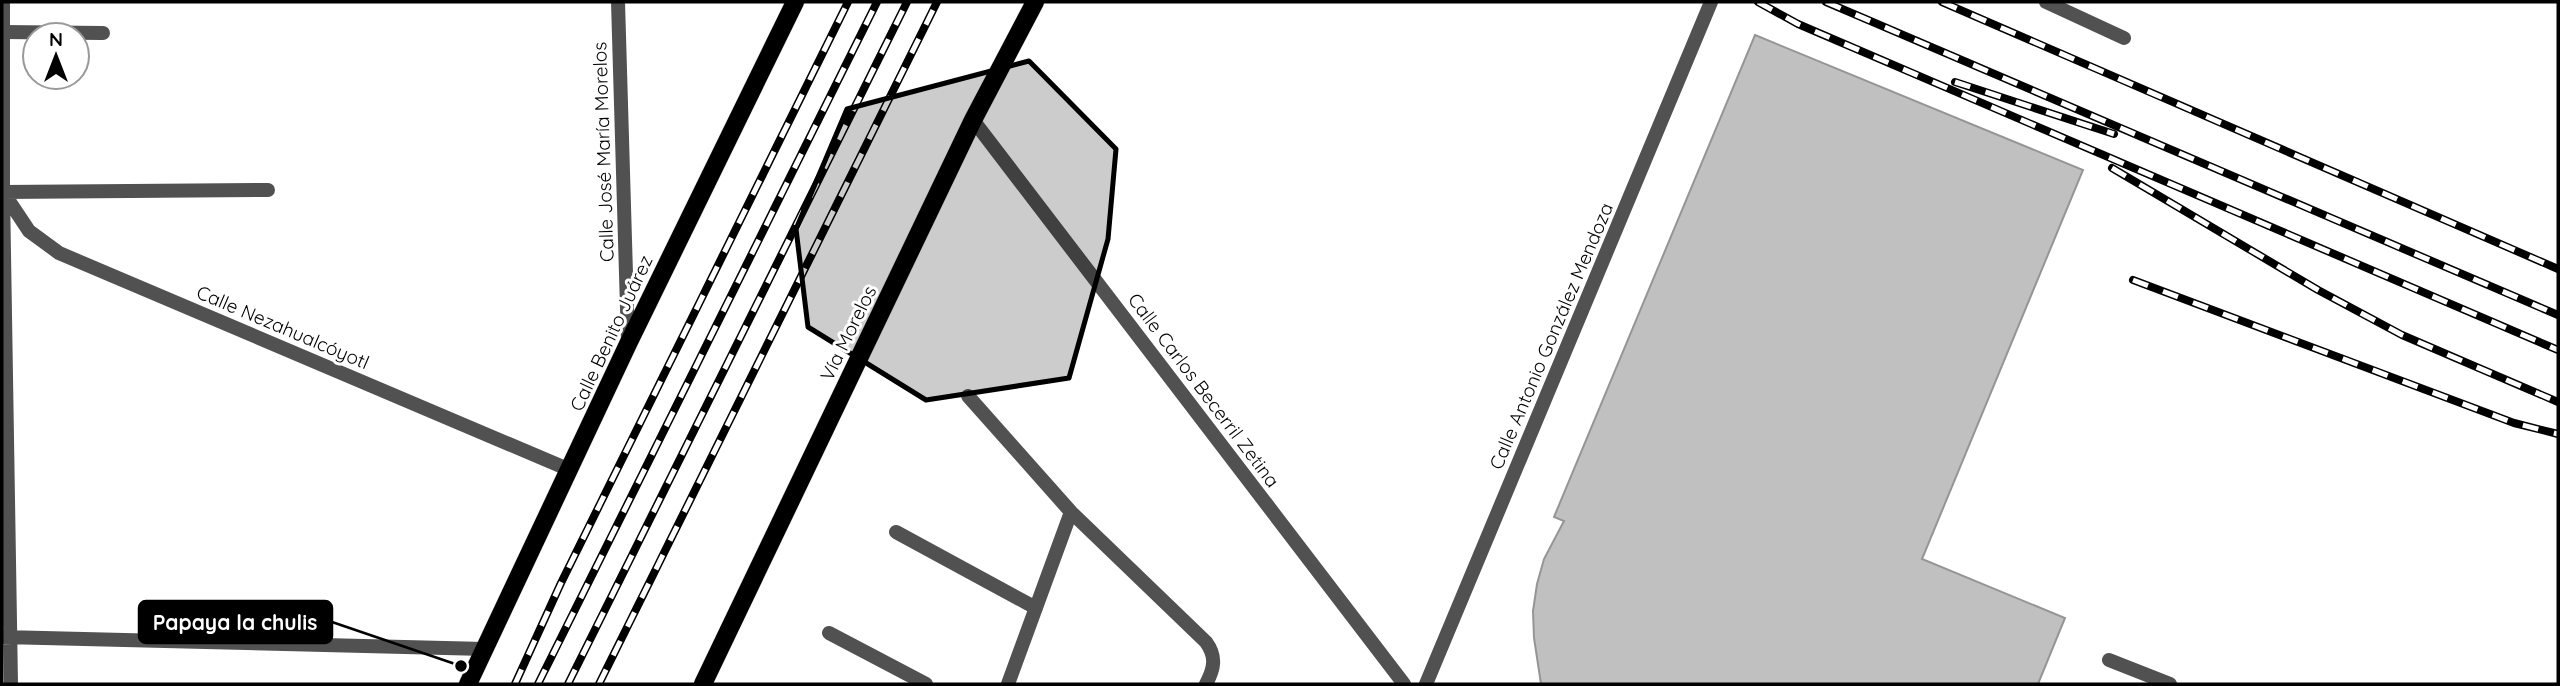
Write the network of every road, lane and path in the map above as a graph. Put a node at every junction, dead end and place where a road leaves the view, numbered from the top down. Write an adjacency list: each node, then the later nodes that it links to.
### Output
1 (4, 2): 7 (street)
2 (618, 2): 13 (street, Calle José María Morelos)
3 (795, 2): 13 (main road, Calle Benito Juárez)
4 (1035, 2): 10 (main road, Vía Morelos)
5 (1711, 2): 30 (street, Calle Antonio González Mendoza)
6 (2046, 2): 9 (street)
7 (3, 32): 8 (street); 12 (street)
8 (103, 33)
9 (2124, 38)
10 (973, 120): 25 (main road, Vía Morelos); 29 (street, Calle Carlos Becerril Zetina)
11 (268, 190): 12 (street)
12 (2, 192): 15 (street, Calle Nezahualcóyotl); 20 (street)
13 (628, 344): 15 (main road, Calle Benito Juárez)
14 (968, 396): 16 (street)
15 (570, 470): 21 (main road, Calle Benito Juárez)
16 (1070, 512): 18 (street); 28 (street)
17 (896, 532): 18 (street)
18 (1036, 608): 27 (street)
19 (829, 633): 26 (street)
20 (6, 638): 21 (street); 23 (street)
21 (485, 649): 24 (main road, Calle Benito Juárez)
22 (2109, 660): 31 (street)
23 (11, 684)
24 (468, 684)
25 (702, 684)
26 (926, 684)
27 (1008, 684)
28 (1206, 684)
29 (1404, 684)
30 (1426, 684)
31 (2170, 684)

